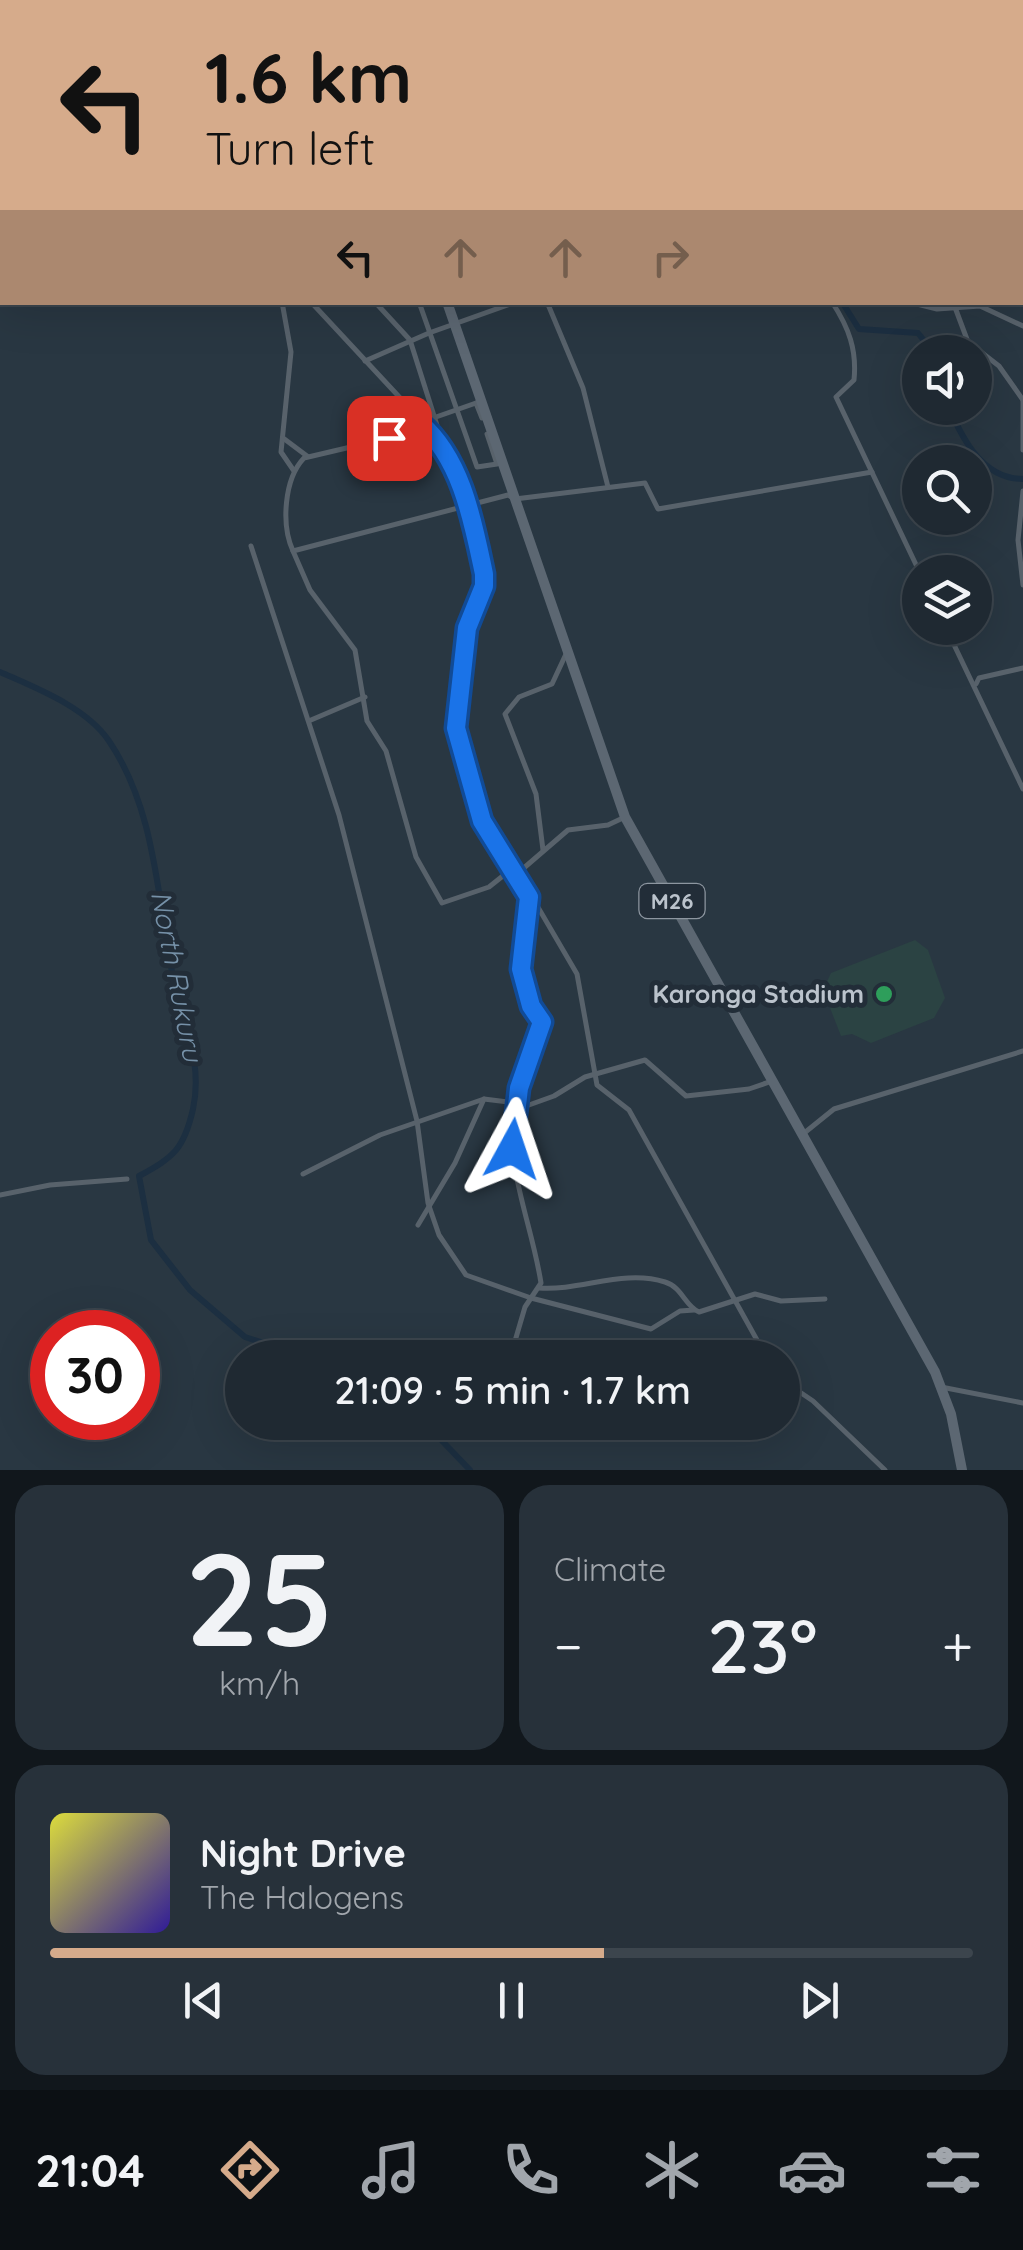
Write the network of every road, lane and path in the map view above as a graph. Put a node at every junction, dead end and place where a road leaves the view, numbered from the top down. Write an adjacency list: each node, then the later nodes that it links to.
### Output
1 (283, 305): 20 (street)
2 (314, 305): 14 (street)
3 (379, 305): 13 (street)
4 (420, 305): 12 (street)
5 (449, 305): 10 (main road, M26)
6 (508, 305): 10 (street)
7 (548, 305): 26 (street)
8 (834, 305): 25 (street)
9 (954, 305): 11 (street); 15 (street)
10 (456, 324): 12 (street); 16 (main road, M26)
11 (1023, 326)
12 (428, 332): 13 (street); 17 (street)
13 (410, 340): 14 (street); 18 (street)
14 (365, 361): 19 (street)
15 (1023, 400): 22 (street)
16 (478, 401): 17 (street); 17 (street); 28 (main road, M26)
17 (456, 410): 18 (street)
18 (436, 416): 21 (street)
19 (420, 423): 21 (street); 23 (street)
20 (283, 438): 23 (street); 24 (street)
21 (443, 444): 29 (street)
22 (1023, 450)
23 (307, 456): 24 (street)
24 (294, 471): 31 (street)
25 (872, 472): 26 (street); 32 (street)
26 (608, 486): 28 (street)
27 (1023, 491): 33 (street)
28 (515, 499): 29 (street); 35 (main road, M26)
29 (465, 504): 31 (street); 43 (street)
30 (251, 546): 39 (street)
31 (293, 551): 38 (street)
32 (911, 555)
33 (1023, 585)
34 (954, 645): 37 (street)
35 (566, 654): 41 (main road, M26); 42 (street)
36 (1023, 668): 37 (street)
37 (975, 687): 40 (street)
38 (365, 696): 39 (street); 43 (street)
39 (310, 720): 51 (street)
40 (1023, 789)
41 (625, 817): 42 (street); 48 (main road, M26)
42 (543, 850): 44 (street)
43 (510, 870): 44 (street)
44 (518, 873): 45 (street)
45 (529, 897): 47 (street); 50 (street)
46 (1023, 1052): 52 (street)
47 (592, 1076): 48 (street); 50 (street); 60 (street)
48 (772, 1081): 52 (main road, M26)
49 (484, 1098): 50 (street); 51 (street); 56 (street)
50 (515, 1107): 58 (street)
51 (417, 1121): 53 (street); 56 (street)
52 (803, 1134): 65 (main road, M26)
53 (303, 1174)
54 (127, 1180): 55 (street)
55 (0, 1195)
56 (430, 1207): 57 (street); 59 (street)
57 (418, 1225)
58 (538, 1288): 59 (street); 62 (street)
59 (531, 1298): 62 (street); 63 (street)
60 (736, 1299): 61 (street); 62 (street); 64 (street)
61 (825, 1299)
62 (694, 1310)
63 (516, 1340)
64 (758, 1340)
65 (942, 1387): 67 (street); 69 (main road, M26)
66 (800, 1392): 68 (street)
67 (1021, 1404)
68 (885, 1470)
69 (962, 1470)

